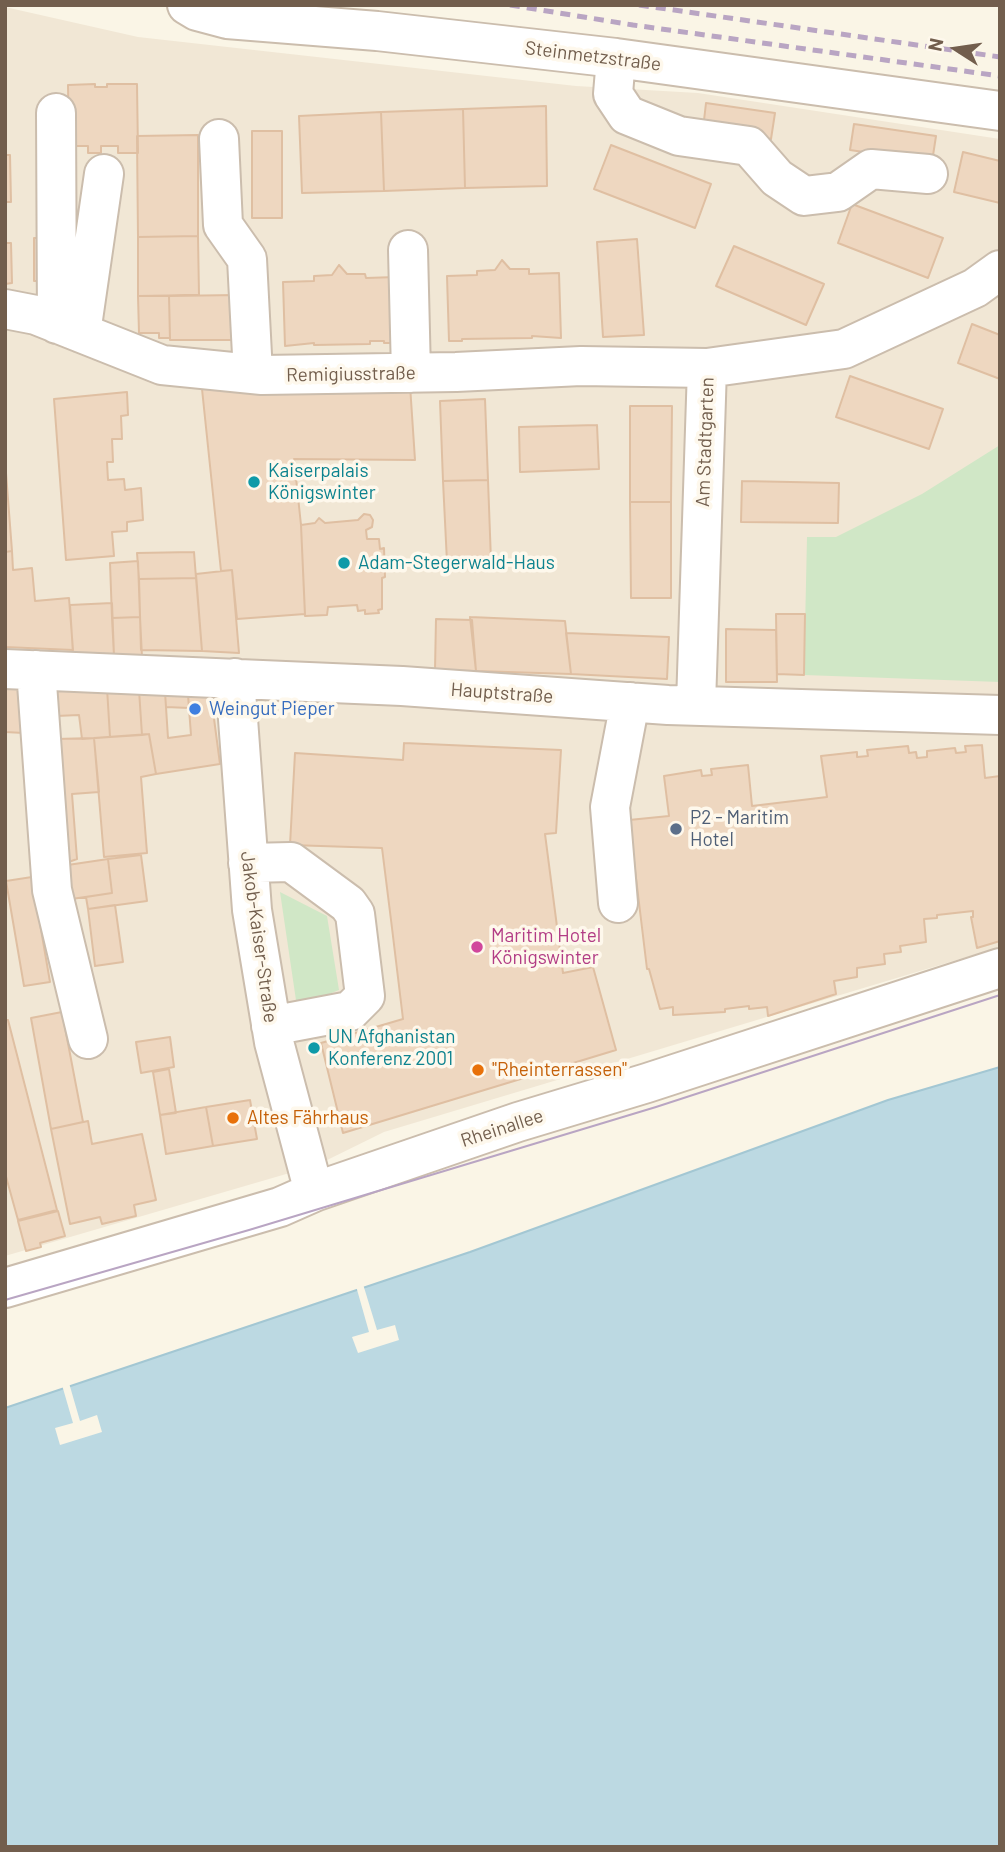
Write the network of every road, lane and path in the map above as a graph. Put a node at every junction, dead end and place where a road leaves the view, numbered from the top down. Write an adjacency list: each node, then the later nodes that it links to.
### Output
1 (187, 5): 2 (street, Steinmetzstraße)
2 (616, 58): 3 (street, Steinmetzstraße); 7 (street)
3 (1000, 111)
4 (56, 113): 11 (street)
5 (219, 139): 14 (street)
6 (104, 174): 11 (street)
7 (928, 174)
8 (408, 250): 13 (street)
9 (1000, 270): 12 (street, Am Stadtgarten)
10 (5, 309): 11 (street, Remigiusstraße)
11 (69, 329): 14 (street, Remigiusstraße)
12 (708, 368): 13 (street, Remigiusstraße); 18 (street, Am Stadtgarten)
13 (411, 373): 14 (street, Remigiusstraße)
14 (253, 374)
15 (21, 670): 16 (street, Hauptstraße); 24 (street)
16 (235, 678): 17 (street, Hauptstraße); 20 (street, Jakob-Kaiser-Straße)
17 (630, 702): 18 (street, Hauptstraße); 21 (street)
18 (696, 704): 19 (street, Hauptstraße)
19 (1000, 715)
20 (248, 863): 23 (street, Jakob-Kaiser-Straße); 23 (street)
21 (618, 903)
22 (1000, 968): 25 (street, Rheinallee)
23 (271, 1026): 25 (street, Jakob-Kaiser-Straße)
24 (88, 1039)
25 (314, 1192): 26 (street, Rheinallee)
26 (5, 1288)

